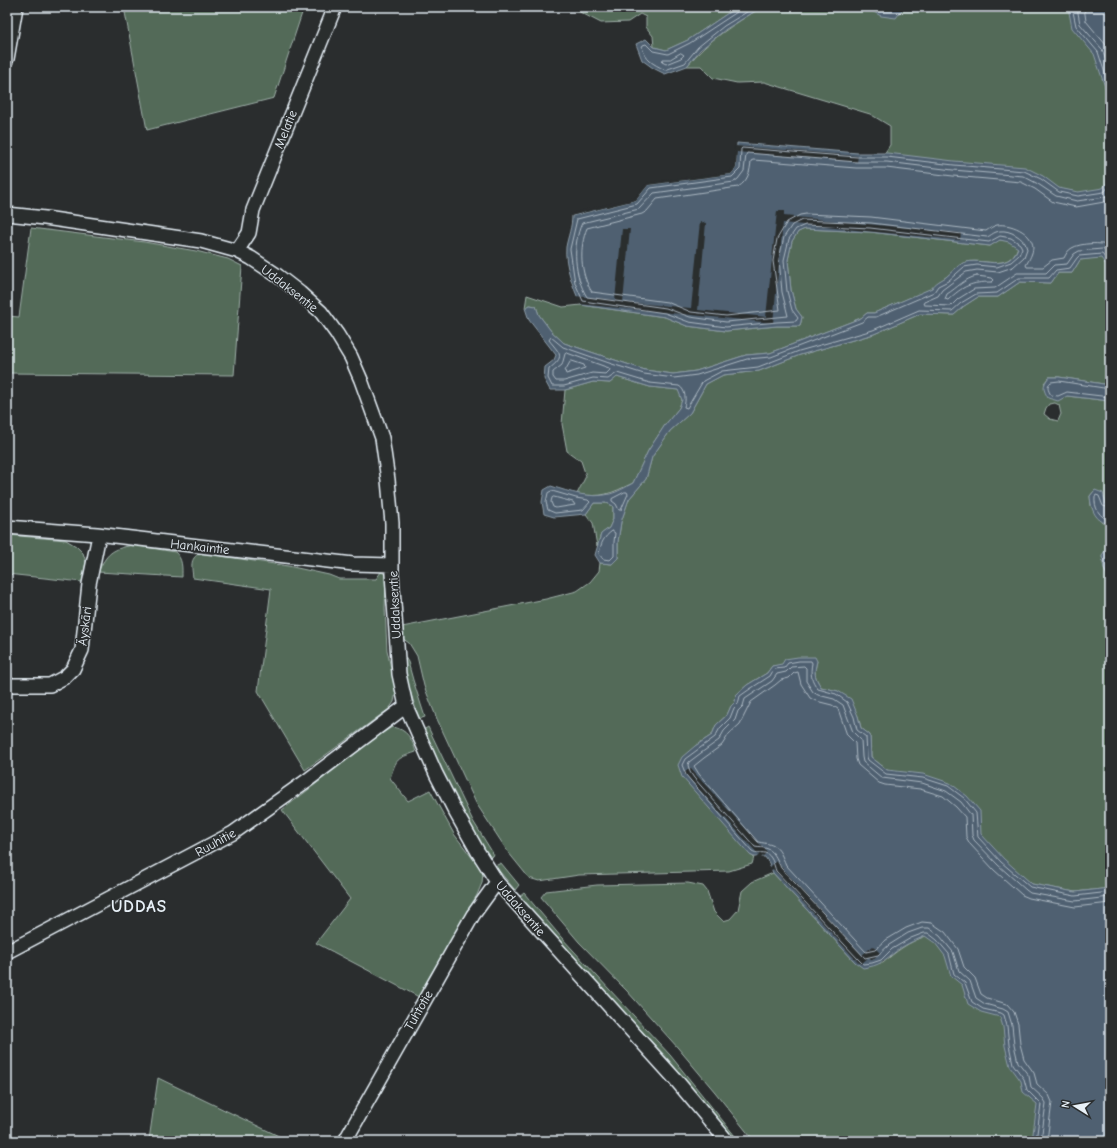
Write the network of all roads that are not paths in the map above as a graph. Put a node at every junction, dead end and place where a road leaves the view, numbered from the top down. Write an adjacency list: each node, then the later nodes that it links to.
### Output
1 (16, 7): 3 (street)
2 (335, 7): 5 (street, Melatie)
3 (7, 59)
4 (7, 214): 5 (street, Uddaksentie)
5 (237, 251): 8 (street, Uddaksentie)
6 (7, 527): 7 (street, Hankaintie)
7 (99, 535): 8 (street, Hankaintie); 9 (street, Äyskäri)
8 (392, 565): 10 (street, Uddaksentie)
9 (7, 685)
10 (406, 706): 11 (street, Uddaksentie); 12 (street, Ruuhitie)
11 (497, 882): 13 (street, Tuhtotie); 14 (street, Uddaksentie)
12 (7, 952)
13 (345, 1141)
14 (727, 1141)

